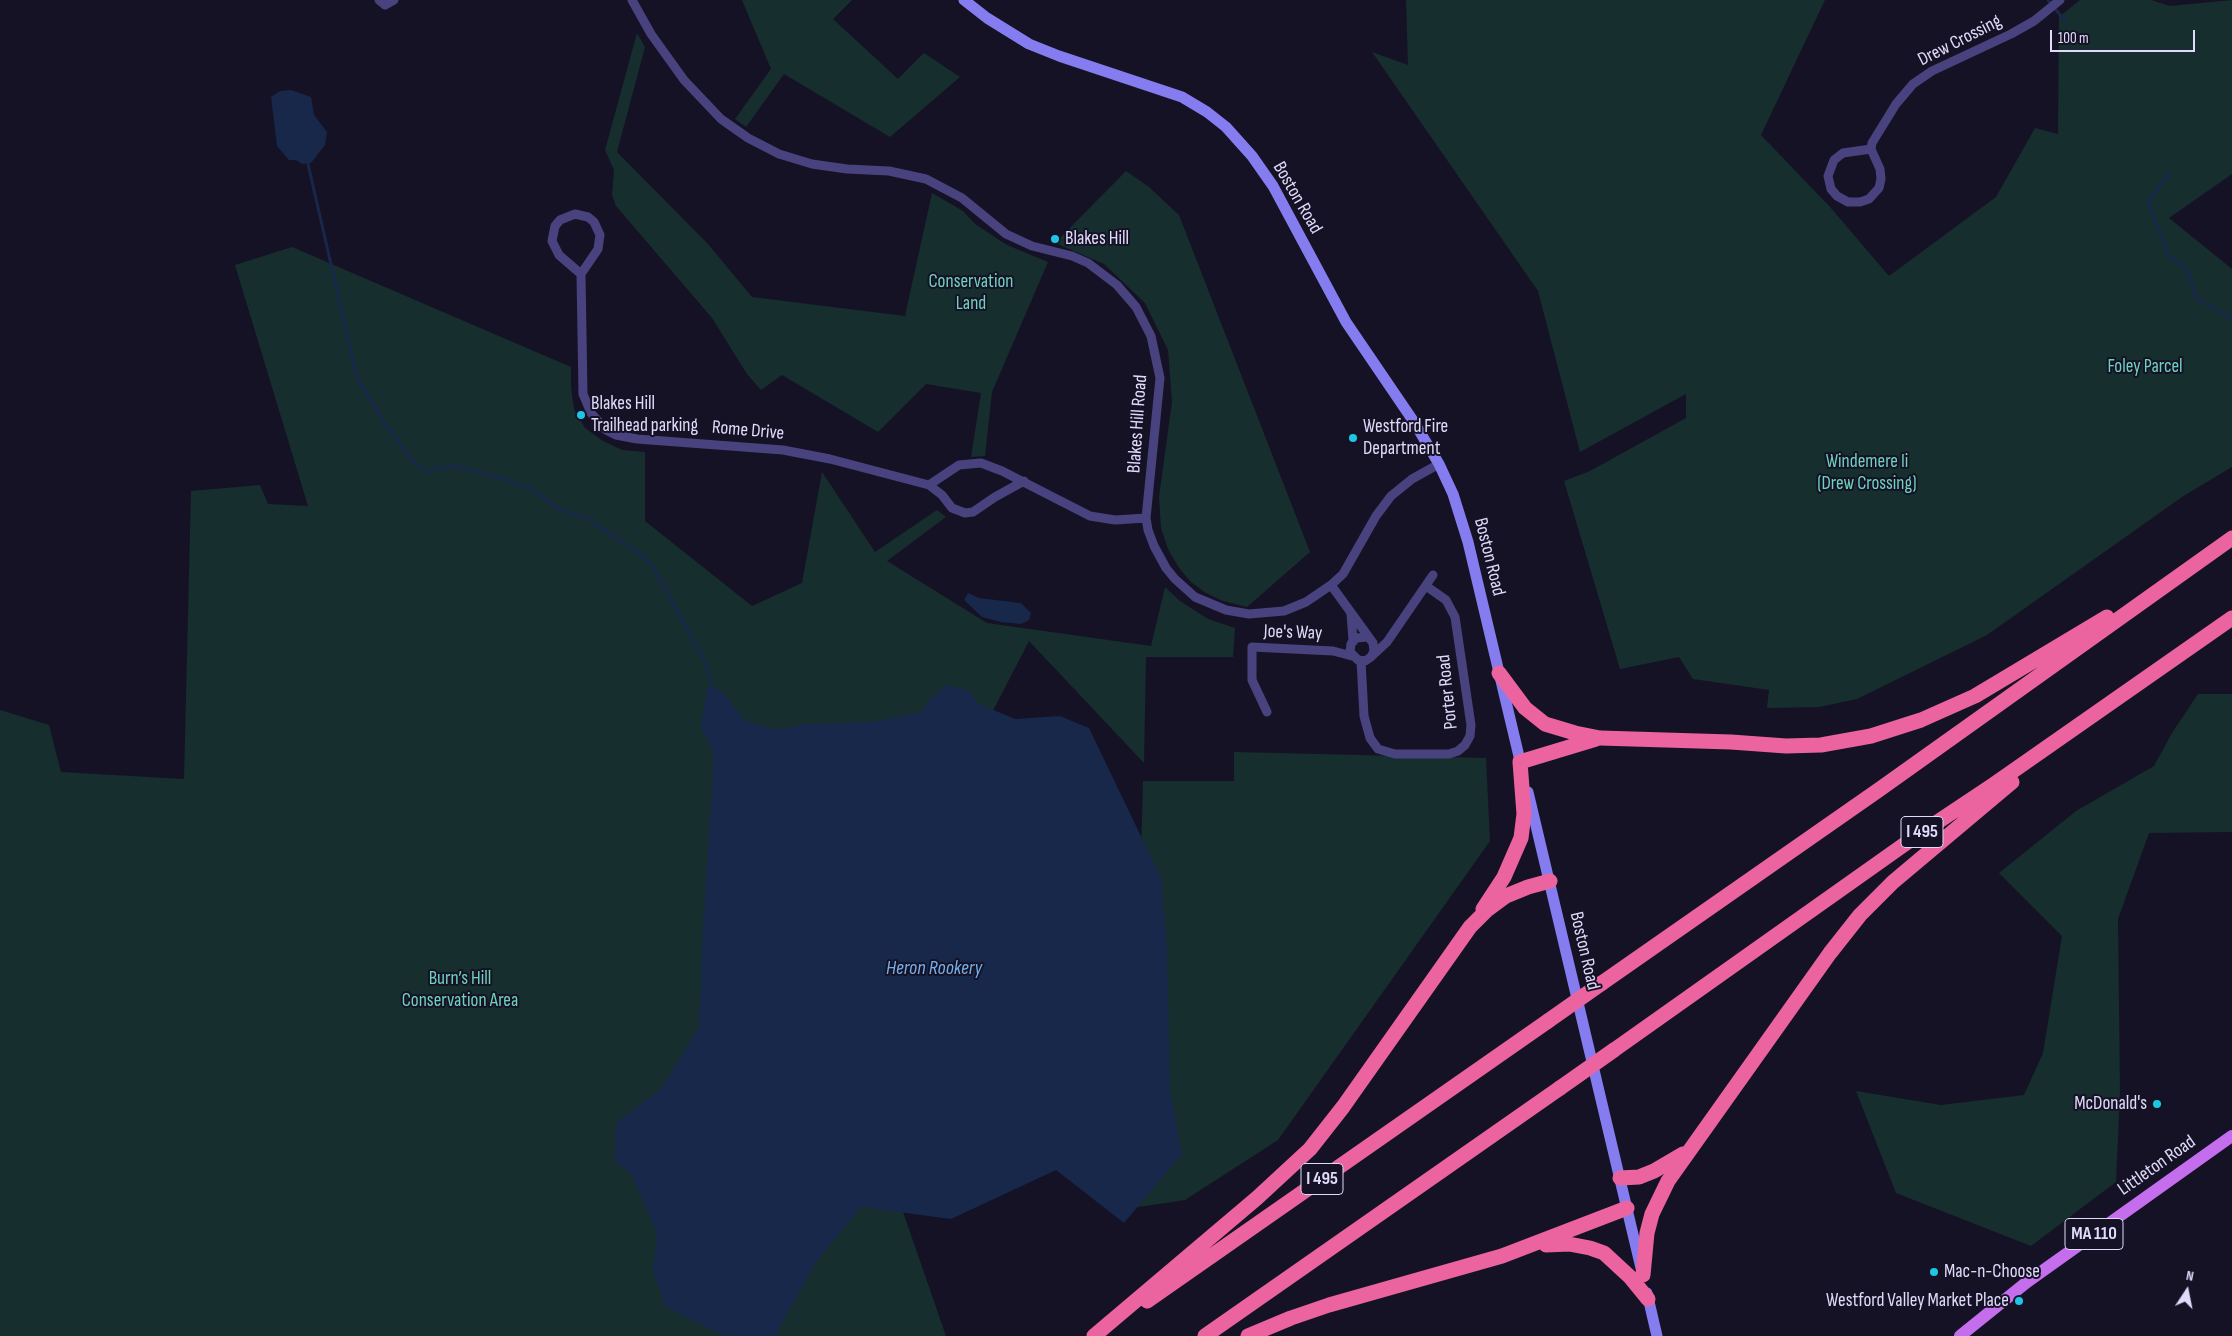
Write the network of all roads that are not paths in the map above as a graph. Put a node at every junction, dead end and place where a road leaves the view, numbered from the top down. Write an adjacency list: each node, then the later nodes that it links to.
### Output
1 (379, 0): 2 (street)
2 (394, 0)
3 (632, 0): 11 (street, Blakes Hill Road)
4 (964, 0): 8 (main road, Boston Road)
5 (2060, 0): 6 (street, Drew Crossing)
6 (1871, 148): 6 (street)
7 (581, 274): 7 (street); 10 (street, Rome Drive)
8 (1439, 464): 15 (street, Blakes Hill Road); 26 (main road, Boston Road)
9 (1024, 481): 10 (street); 10 (street, Rome Drive); 11 (street)
10 (929, 485)
11 (1146, 518): 15 (street, Blakes Hill Road)
12 (2232, 538): 14 (highway, I 495)
13 (1434, 575): 16 (street)
14 (2179, 577): 28 (highway); 40 (highway, I 495, bridge)
15 (1331, 585): 17 (street)
16 (1426, 586): 19 (street); 25 (street, Porter Road)
17 (1350, 612): 20 (street); 21 (street)
18 (2232, 618): 29 (highway, I 495)
19 (1395, 628): 20 (street); 23 (street)
20 (1370, 639): 21 (street); 23 (street)
21 (1352, 642): 22 (street, Joe's Way); 24 (street)
22 (1332, 651): 24 (street, Joe's Way); 27 (street, Joe's Way)
23 (1373, 654): 25 (street)
24 (1352, 656): 25 (street)
25 (1361, 661)
26 (1499, 673): 28 (highway); 30 (main road, Boston Road)
27 (1267, 712)
28 (1600, 738): 30 (highway)
29 (2049, 747): 34 (highway); 41 (highway, I 495, bridge)
30 (1520, 762): 31 (main road, Boston Road); 32 (highway)
31 (1550, 881): 32 (highway); 35 (main road, Boston Road)
32 (1476, 921): 40 (highway)
33 (2232, 1136): 44 (main road, Littleton Road / MA 110)
34 (1690, 1150): 35 (highway); 38 (highway)
35 (1620, 1178): 36 (main road, Boston Road)
36 (1627, 1208): 37 (highway); 38 (main road, Boston Road)
37 (1517, 1250): 39 (highway); 42 (highway)
38 (1643, 1275): 39 (main road, Boston Road)
39 (1648, 1299): 43 (main road, Boston Road)
40 (1096, 1336)
41 (1205, 1336)
42 (1248, 1336)
43 (1656, 1336)
44 (1960, 1336)

